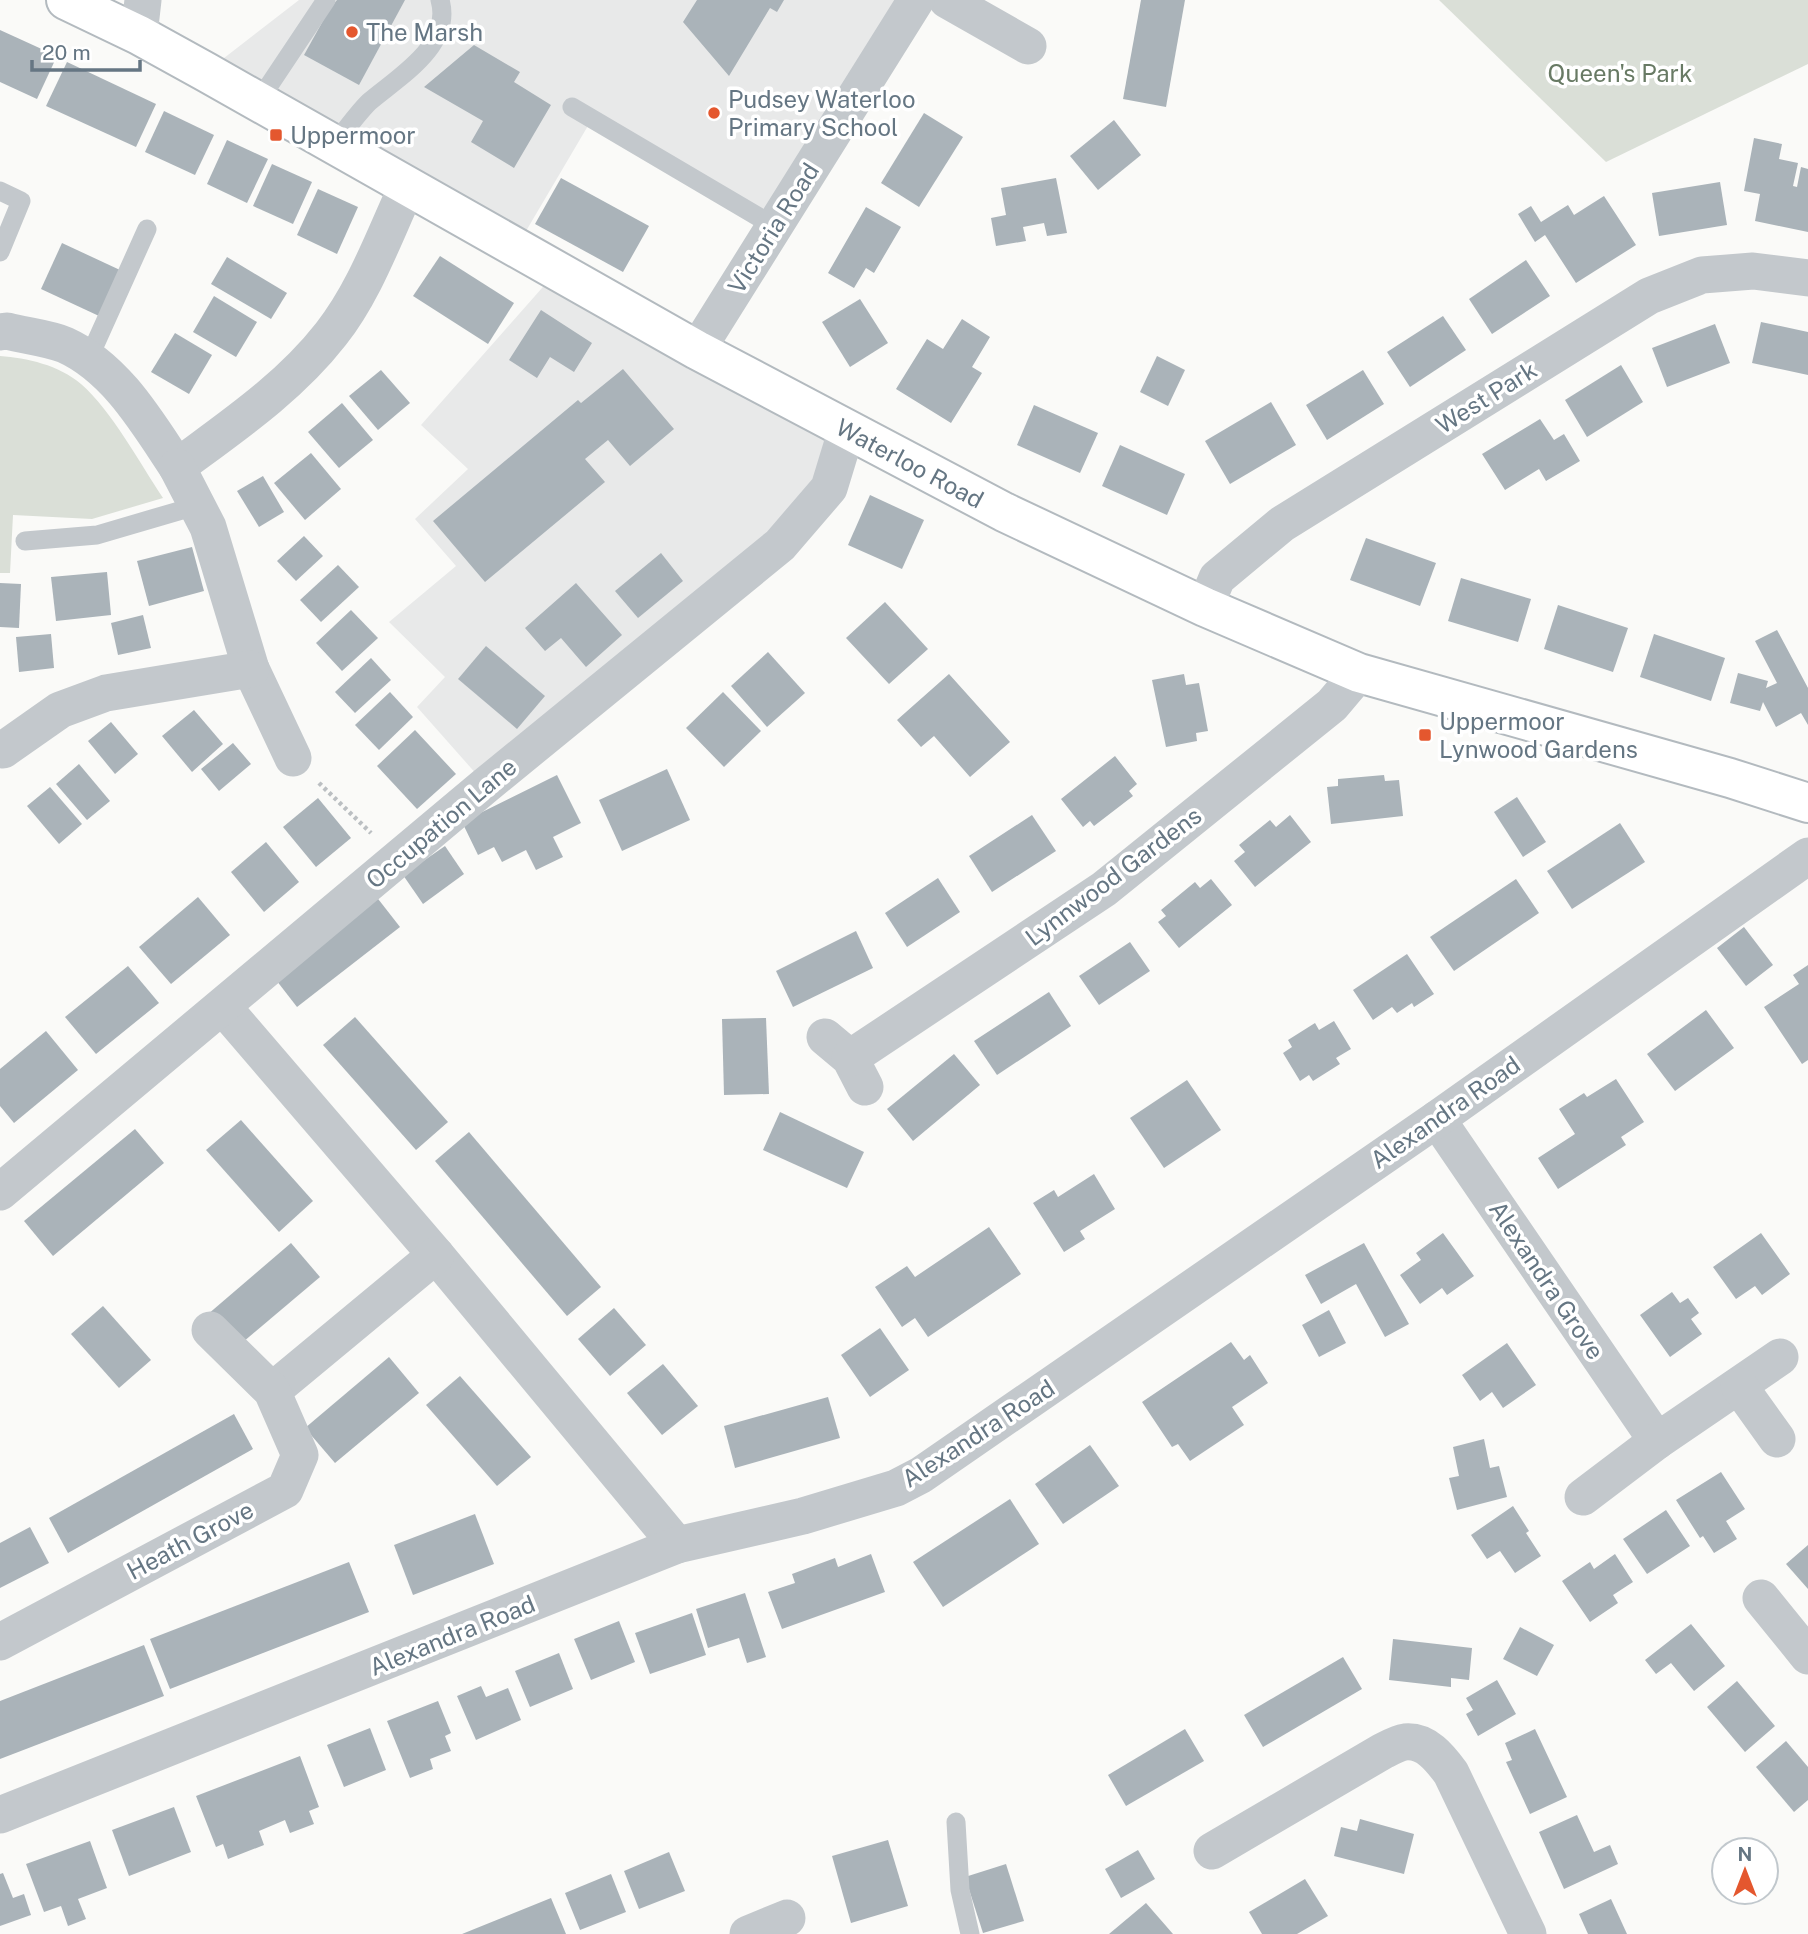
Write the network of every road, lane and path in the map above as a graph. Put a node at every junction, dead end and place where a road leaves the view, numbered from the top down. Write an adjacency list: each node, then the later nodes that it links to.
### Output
1 (66, 0): 6 (main road, Waterloo Road)
2 (326, 0): 8 (lane)
3 (440, 0): 10 (lane)
4 (916, 0): 13 (street, Victoria Road)
5 (947, 0): 7 (street)
6 (141, 17): 8 (main road, Waterloo Road)
7 (1028, 46)
8 (258, 102): 10 (main road, Waterloo Road)
9 (572, 107): 13 (lane)
10 (334, 145): 11 (main road, Waterloo Road)
11 (407, 187): 18 (main road, Waterloo Road); 21 (street)
12 (0, 191): 15 (lane)
13 (774, 226): 18 (street, Victoria Road)
14 (147, 229): 19 (lane)
15 (0, 252)
16 (1808, 278): 24 (street, West Park)
17 (0, 332): 19 (street)
18 (697, 350): 20 (main road, Waterloo Road)
19 (88, 360): 21 (street)
20 (847, 429): 24 (main road, Waterloo Road); 31 (street, Occupation Lane)
21 (177, 467): 22 (street)
22 (196, 506): 23 (lane); 25 (street)
23 (25, 541)
24 (1205, 607): 26 (main road, Waterloo Road)
25 (251, 669): 27 (street); 28 (street)
26 (1359, 673): 29 (main road, Waterloo Road); 33 (street, Lynnwood Gardens)
27 (3, 750)
28 (293, 758): 31 (path)
29 (1808, 803)
30 (1808, 856): 34 (street, Alexandra Road)
31 (398, 859): 32 (street, Occupation Lane)
32 (223, 1007): 35 (street, Occupation Lane); 36 (street)
33 (847, 1061)
34 (1437, 1118): 42 (street, Alexandra Grove); 44 (street, Alexandra Road)
35 (0, 1192)
36 (436, 1255): 40 (street); 44 (street)
37 (209, 1330): 40 (street, Heath Grove)
38 (1780, 1357): 39 (street)
39 (1739, 1385): 41 (street); 42 (street)
40 (272, 1391): 46 (street, Heath Grove)
41 (1777, 1439)
42 (1657, 1441): 43 (street)
43 (1583, 1497)
44 (677, 1545): 48 (street, Alexandra Road)
45 (1760, 1598): 47 (street)
46 (0, 1642)
47 (1808, 1656)
48 (0, 1815)
49 (956, 1822): 53 (lane)
50 (1212, 1851): 54 (street)
51 (787, 1918): 52 (street)
52 (748, 1934)
53 (971, 1934)
54 (1528, 1934)

